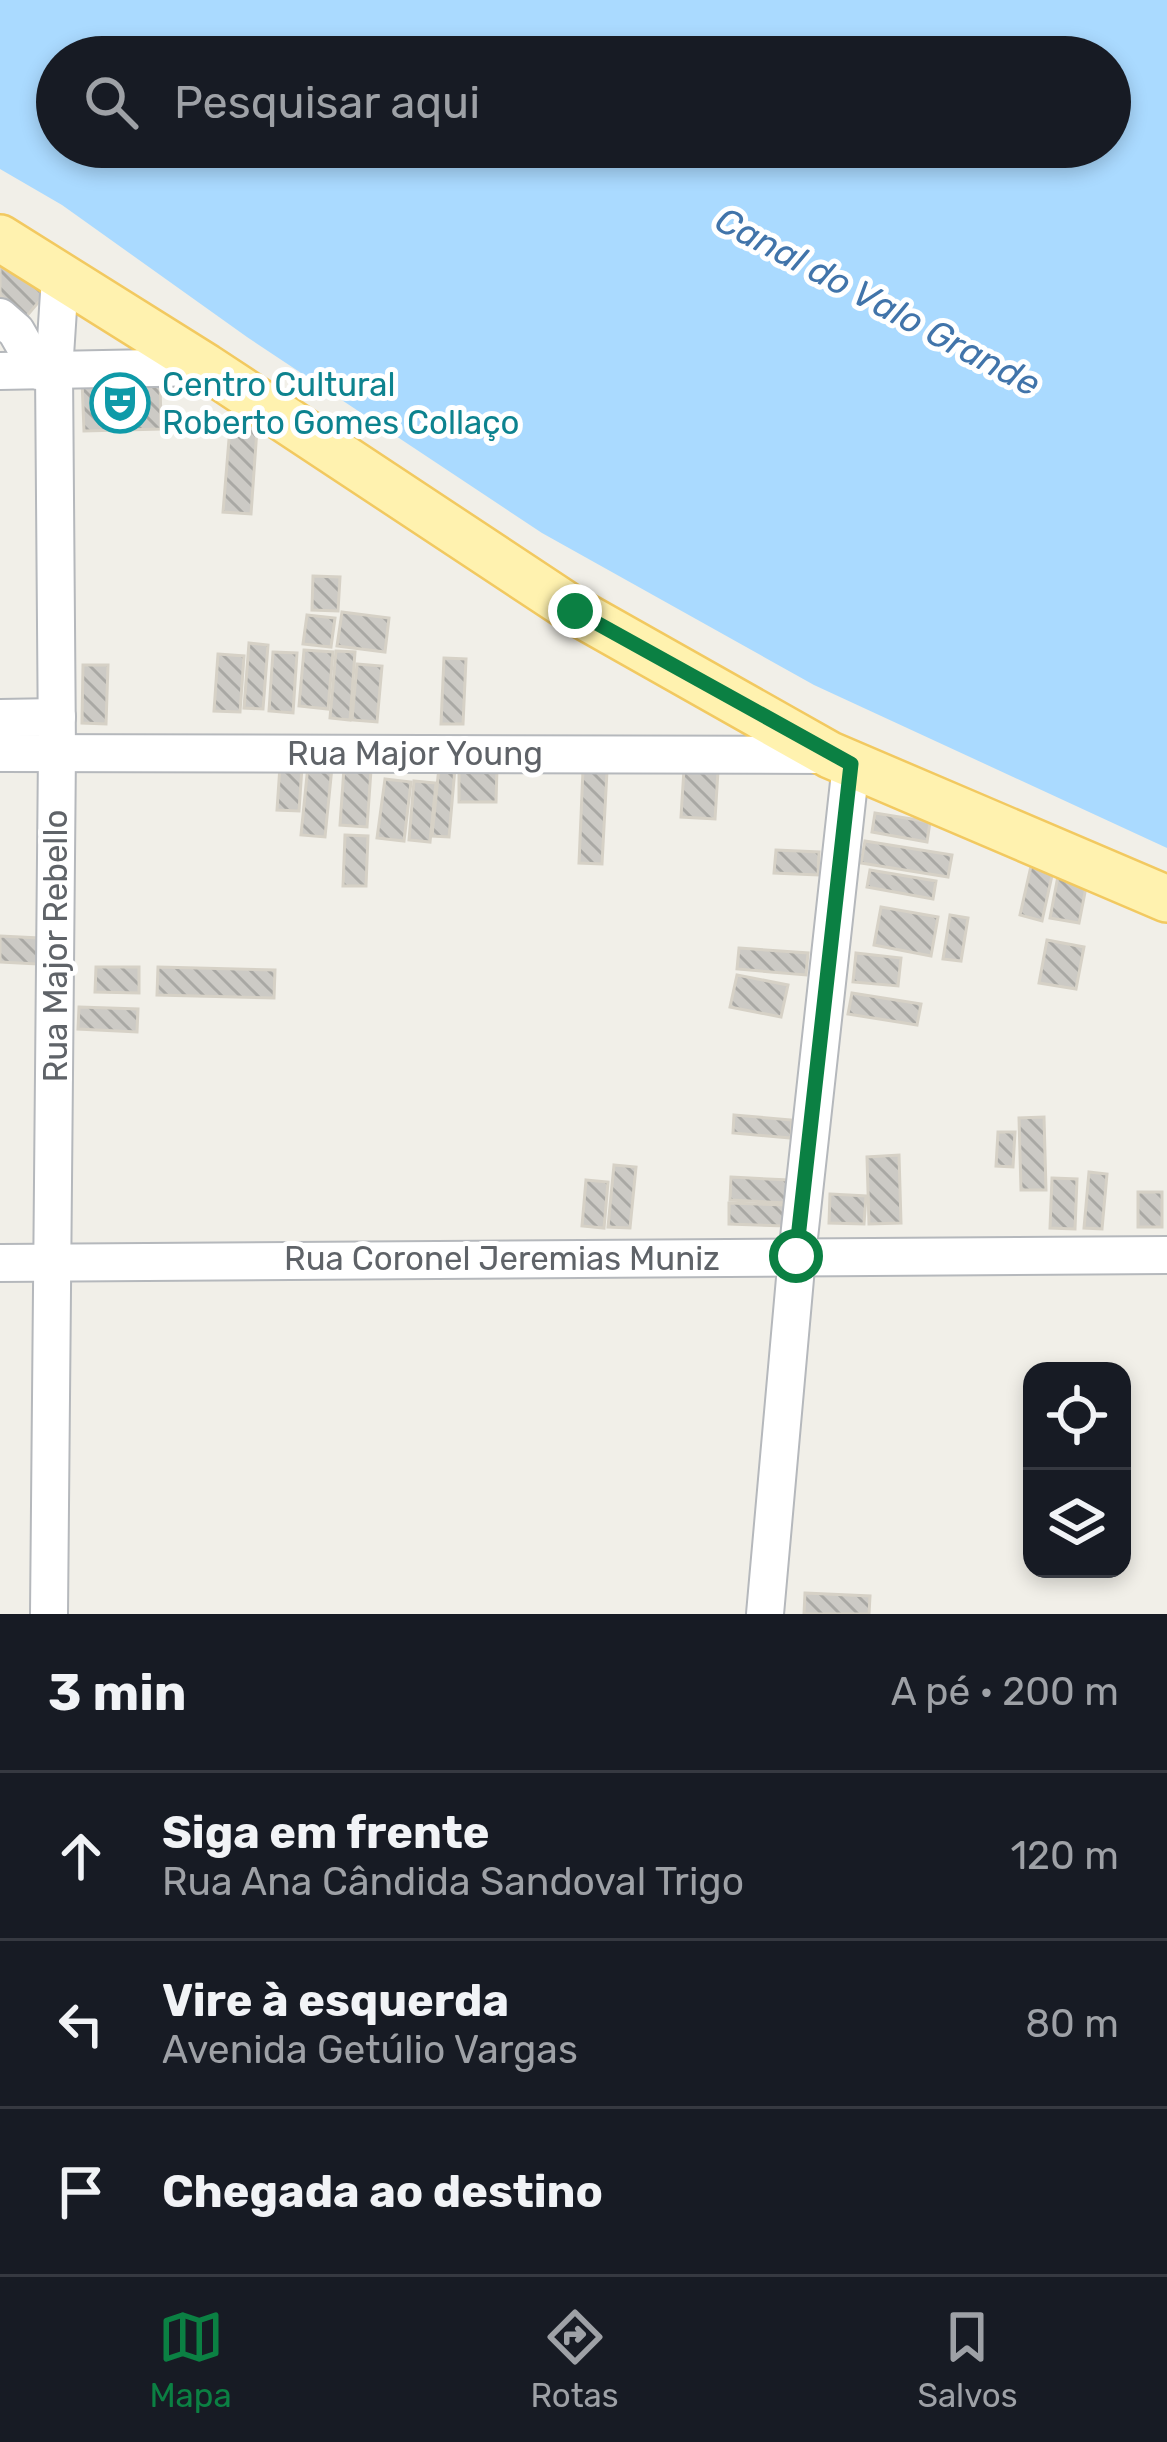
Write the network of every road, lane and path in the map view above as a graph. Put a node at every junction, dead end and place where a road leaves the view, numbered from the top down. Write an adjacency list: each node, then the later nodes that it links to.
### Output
1 (0, 238): 2 (main road)
2 (60, 278): 4 (main road); 6 (street, Rua Major Rebello)
3 (0, 316): 6 (street)
4 (206, 367): 6 (street); 10 (main road)
5 (0, 371): 6 (street)
6 (47, 371): 8 (street, Rua Major Rebello)
7 (0, 718): 8 (street, Rua Major Young)
8 (57, 734): 9 (street, Rua Major Young); 10 (street, Rua Major Young); 14 (street, Rua Major Rebello)
9 (0, 753)
10 (841, 760): 11 (main road); 13 (street)
11 (1167, 899)
12 (1167, 1255): 13 (street, Rua Coronel Jeremias Muniz)
13 (796, 1256): 14 (street, Rua Coronel Jeremias Muniz); 17 (street)
14 (53, 1261): 15 (street, Rua Coronel Jeremias Muniz); 16 (street, Rua Major Rebello)
15 (0, 1262)
16 (50, 1614)
17 (765, 1614)

